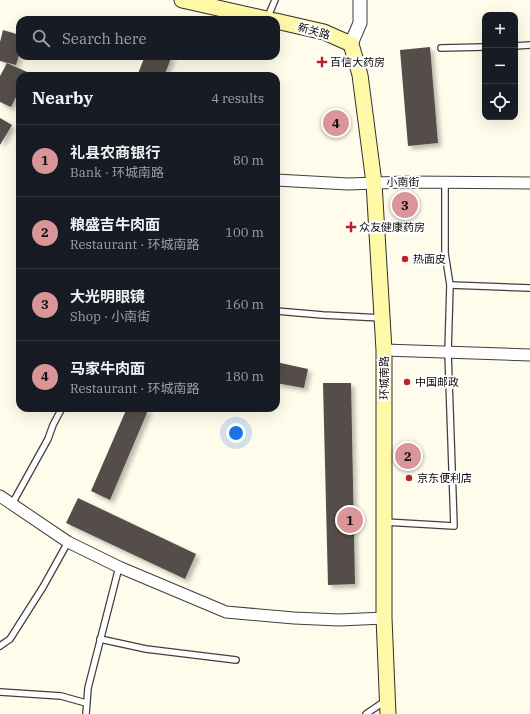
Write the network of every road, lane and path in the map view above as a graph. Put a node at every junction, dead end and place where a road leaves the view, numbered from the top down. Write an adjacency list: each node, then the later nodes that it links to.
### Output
1 (182, 0): 4 (main road, 新关路)
2 (275, 0): 5 (lane)
3 (360, 0): 7 (street)
4 (253, 16)
5 (272, 16)
6 (280, 22): 7 (main road, 新关路)
7 (351, 44): 14 (main road, 环城南路)
8 (530, 45): 9 (lane)
9 (518, 46)
10 (482, 47): 11 (lane)
11 (441, 48)
12 (280, 180): 14 (street, 小南街)
13 (445, 182): 14 (street, 小南街); 15 (street, 小南街); 16 (lane)
14 (374, 183): 19 (main road, 环城南路)
15 (530, 183)
16 (450, 285): 17 (lane); 21 (lane)
17 (530, 288)
18 (280, 311): 19 (lane)
19 (382, 318): 20 (main road, 环城南路)
20 (384, 350): 21 (street); 26 (main road, 环城南路)
21 (448, 352): 22 (street); 26 (lane)
22 (530, 355)
23 (60, 412): 25 (lane)
24 (0, 496): 25 (street)
25 (12, 504): 27 (street)
26 (384, 522): 29 (main road, 环城南路)
27 (68, 542): 28 (street); 31 (lane)
28 (119, 567): 29 (street); 30 (lane)
29 (384, 618): 35 (main road, 环城南路)
30 (100, 639): 32 (lane); 34 (lane)
31 (0, 646)
32 (236, 660)
33 (0, 692): 34 (lane)
34 (86, 703): 36 (lane)
35 (388, 707): 37 (lane)
36 (86, 714)
37 (366, 714)

